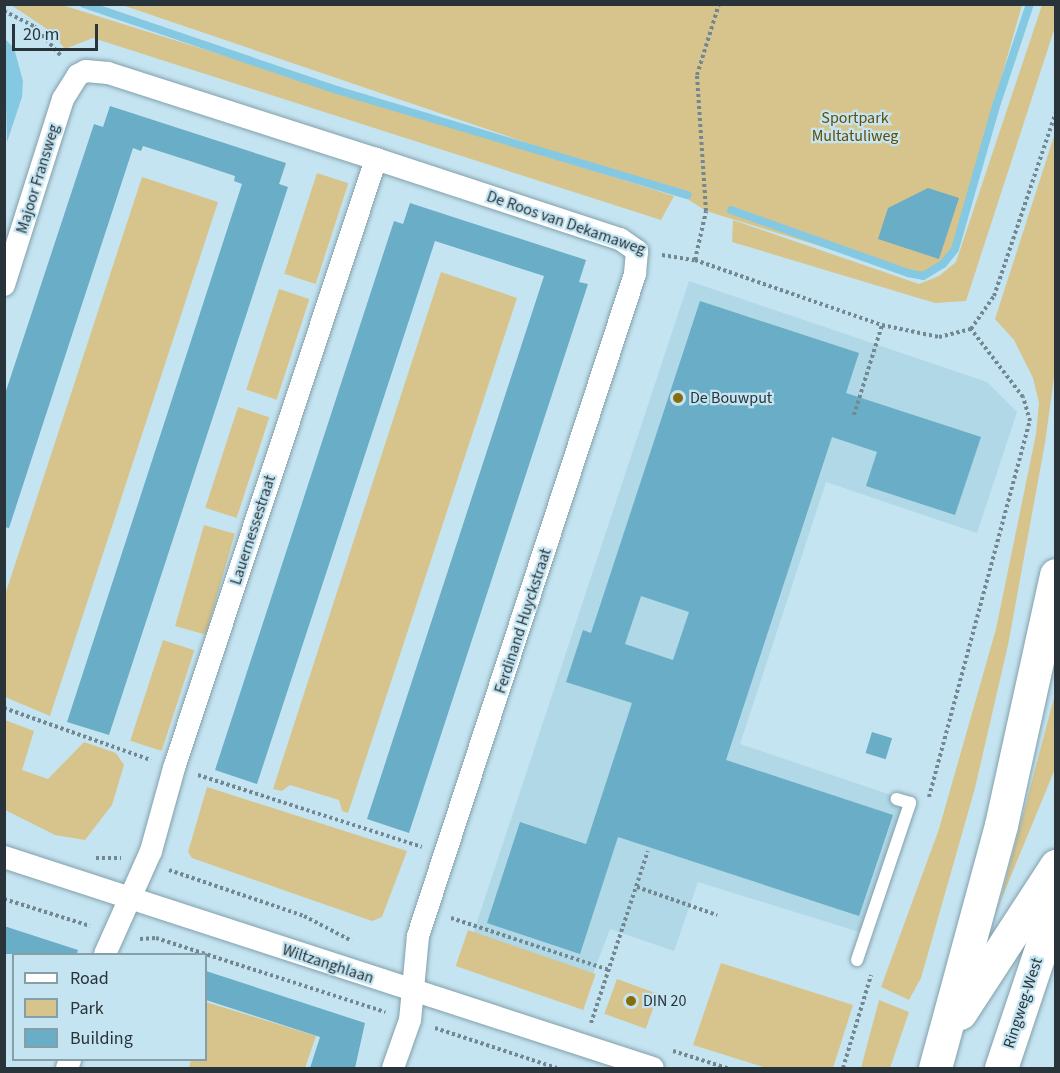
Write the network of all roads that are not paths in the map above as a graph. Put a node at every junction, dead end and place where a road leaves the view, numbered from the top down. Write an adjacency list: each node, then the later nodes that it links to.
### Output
1 (78, 75): 2 (street, De Roos van Dekamaweg); 4 (street, Majoor Fransweg)
2 (376, 159): 3 (street, De Roos van Dekamaweg); 9 (street, Lauernessestraat)
3 (637, 251): 13 (street, Ferdinand Huyckstraat)
4 (4, 285)
5 (1056, 575): 14 (highway)
6 (897, 799): 12 (lane)
7 (4, 857): 9 (street, Wiltzanghlaan)
8 (1056, 866): 14 (highway)
9 (129, 899): 11 (street, Lauernessestraat); 13 (street, Wiltzanghlaan)
10 (1056, 904): 17 (highway, Ringweg-West)
11 (109, 944)
12 (857, 960)
13 (413, 991): 15 (street, Ferdinand Huyckstraat); 16 (street, Wiltzanghlaan)
14 (940, 1053)
15 (393, 1068)
16 (653, 1068)
17 (1001, 1068)

